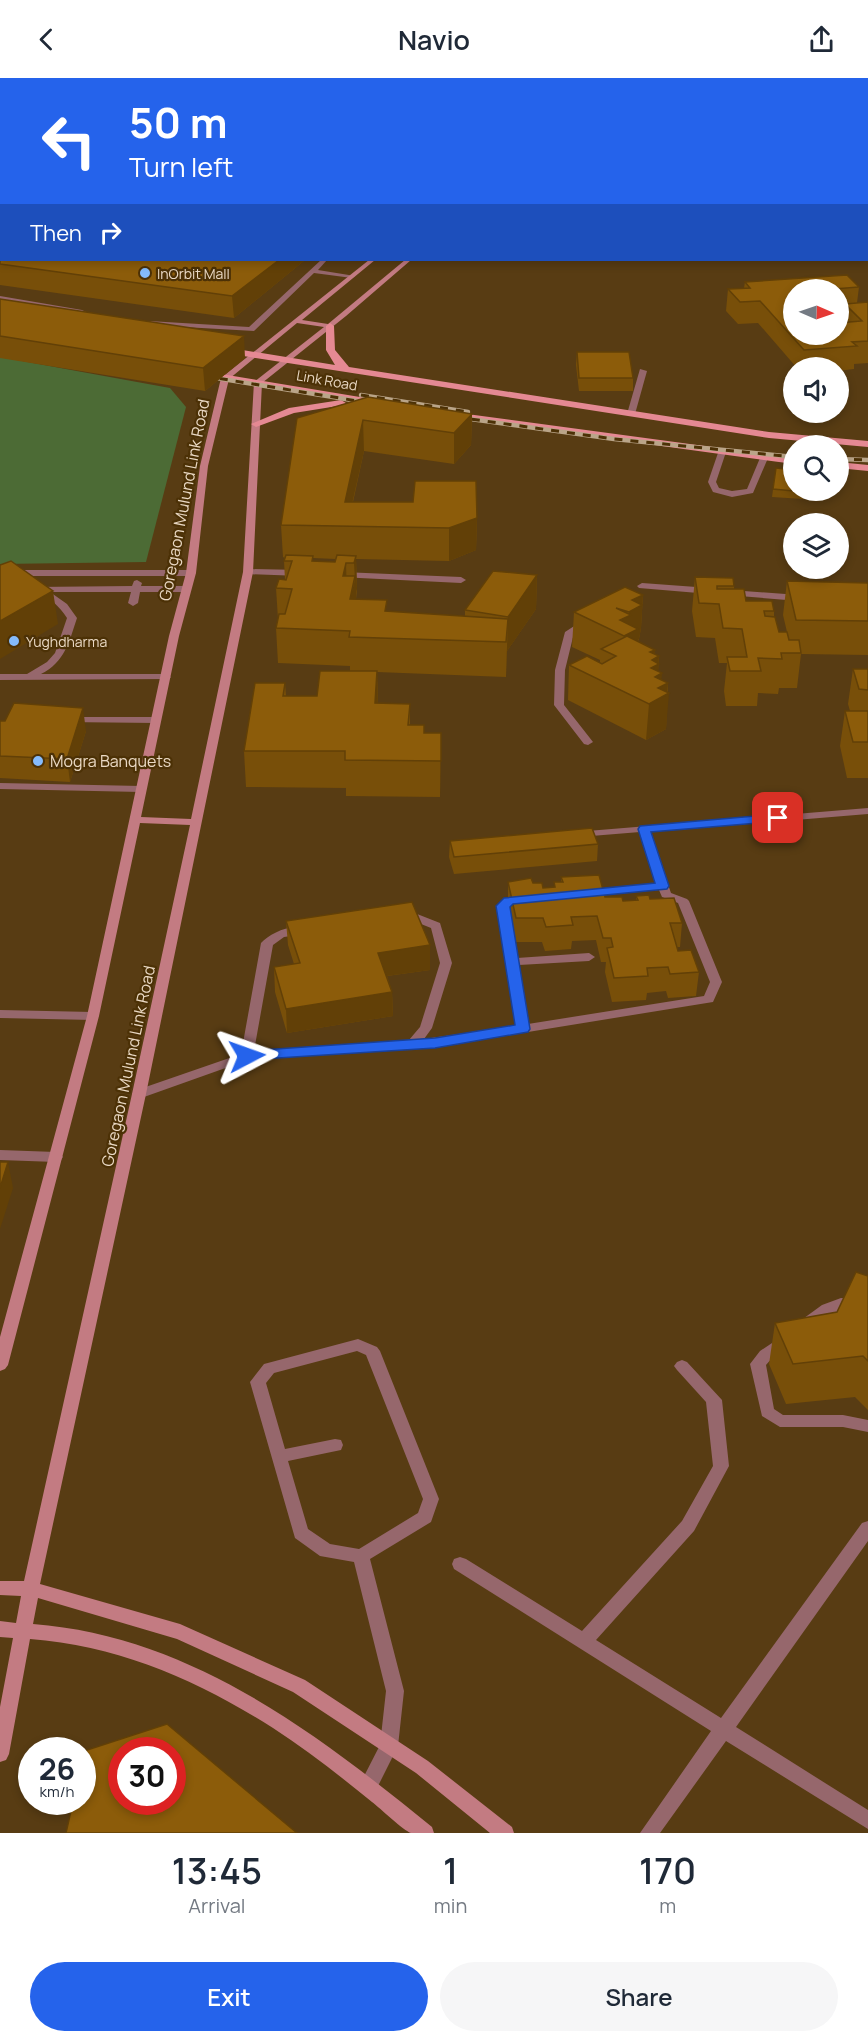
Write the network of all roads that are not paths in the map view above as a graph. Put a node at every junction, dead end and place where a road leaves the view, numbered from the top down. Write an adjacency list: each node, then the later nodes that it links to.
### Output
1 (323, 261): 4 (street)
2 (371, 261): 5 (main road)
3 (407, 261): 10 (main road)
4 (312, 271): 5 (street); 8 (street)
5 (352, 276): 9 (main road)
6 (0, 298): 7 (street)
7 (93, 314)
8 (140, 321)
9 (295, 321): 10 (main road); 12 (main road)
10 (330, 326): 13 (main road); 14 (main road)
11 (219, 349): 12 (main road)
12 (254, 354): 13 (main road, Link Road); 17 (main road)
13 (287, 360): 14 (main road, Link Road); 18 (main road)
14 (346, 369): 22 (main road, Link Road)
15 (643, 371): 22 (street)
16 (189, 372): 17 (main road, Link Road)
17 (225, 378): 18 (main road, Link Road); 36 (main road, Goregaon Mulund Link Road)
18 (258, 382): 19 (main road, Link Road); 23 (main road, Goregaon Mulund Link Road)
19 (368, 401): 20 (main road, Link Road); 23 (main road)
20 (390, 405)
21 (445, 414): 25 (main road)
22 (631, 414): 24 (main road, Link Road)
23 (256, 424): 30 (main road, Goregaon Mulund Link Road)
24 (868, 444)
25 (722, 452): 26 (main road); 26 (street)
26 (764, 458): 27 (main road)
27 (783, 460)
28 (849, 466): 29 (main road)
29 (868, 468)
30 (248, 572): 32 (street); 54 (main road, Goregaon Mulund Link Road)
31 (0, 573): 35 (street)
32 (309, 573)
33 (332, 574): 34 (street)
34 (462, 580)
35 (138, 582): 36 (street); 36 (street); 37 (street); 39 (street); 42 (street)
36 (188, 582): 46 (main road, Goregaon Mulund Link Road)
37 (60, 584)
38 (21, 589): 39 (street)
39 (41, 589): 45 (street)
40 (638, 589): 41 (street)
41 (809, 599)
42 (133, 603)
43 (597, 615): 49 (street)
44 (0, 677): 45 (street)
45 (26, 677): 46 (street)
46 (166, 677): 48 (main road, Goregaon Mulund Link Road)
47 (59, 720): 48 (street)
48 (156, 720): 51 (main road, Goregaon Mulund Link Road)
49 (588, 742)
50 (0, 786): 51 (street)
51 (141, 789): 53 (main road, Goregaon Mulund Link Road)
52 (868, 811): 55 (street)
53 (135, 820): 54 (main road); 65 (main road, Goregaon Mulund Link Road)
54 (196, 822): 69 (main road, Goregaon Mulund Link Road)
55 (644, 829): 56 (street); 57 (street)
56 (570, 835)
57 (662, 886): 58 (street); 66 (street)
58 (580, 894)
59 (532, 898): 63 (street)
60 (390, 919): 67 (street)
61 (314, 929): 68 (street)
62 (589, 957): 63 (street)
63 (512, 962): 66 (street)
64 (0, 1014): 65 (street)
65 (93, 1016): 71 (main road, Goregaon Mulund Link Road)
66 (523, 1029): 67 (street)
67 (413, 1044): 68 (street)
68 (247, 1056): 69 (street)
69 (139, 1094): 82 (main road, Goregaon Mulund Link Road)
70 (0, 1155): 71 (street)
71 (56, 1157): 73 (main road, Goregaon Mulund Link Road)
72 (868, 1307): 75 (street)
73 (0, 1365)
74 (682, 1366): 85 (street)
75 (868, 1426)
76 (334, 1445): 77 (street)
77 (280, 1456): 79 (street); 79 (street)
78 (868, 1528): 86 (street)
79 (361, 1556): 87 (street)
80 (460, 1564): 85 (street)
81 (0, 1588): 82 (main road)
82 (31, 1589): 84 (main road, Goregaon Mulund Link Road); 87 (main road)
83 (0, 1629): 84 (main road)
84 (23, 1629): 88 (main road, Goregaon Mulund Link Road); 89 (main road)
85 (584, 1641): 86 (street)
86 (724, 1731): 90 (street); 93 (street)
87 (389, 1746): 89 (street); 92 (main road)
88 (0, 1754)
89 (368, 1786): 91 (main road)
90 (868, 1820)
91 (425, 1833)
92 (505, 1833)
93 (649, 1833)

